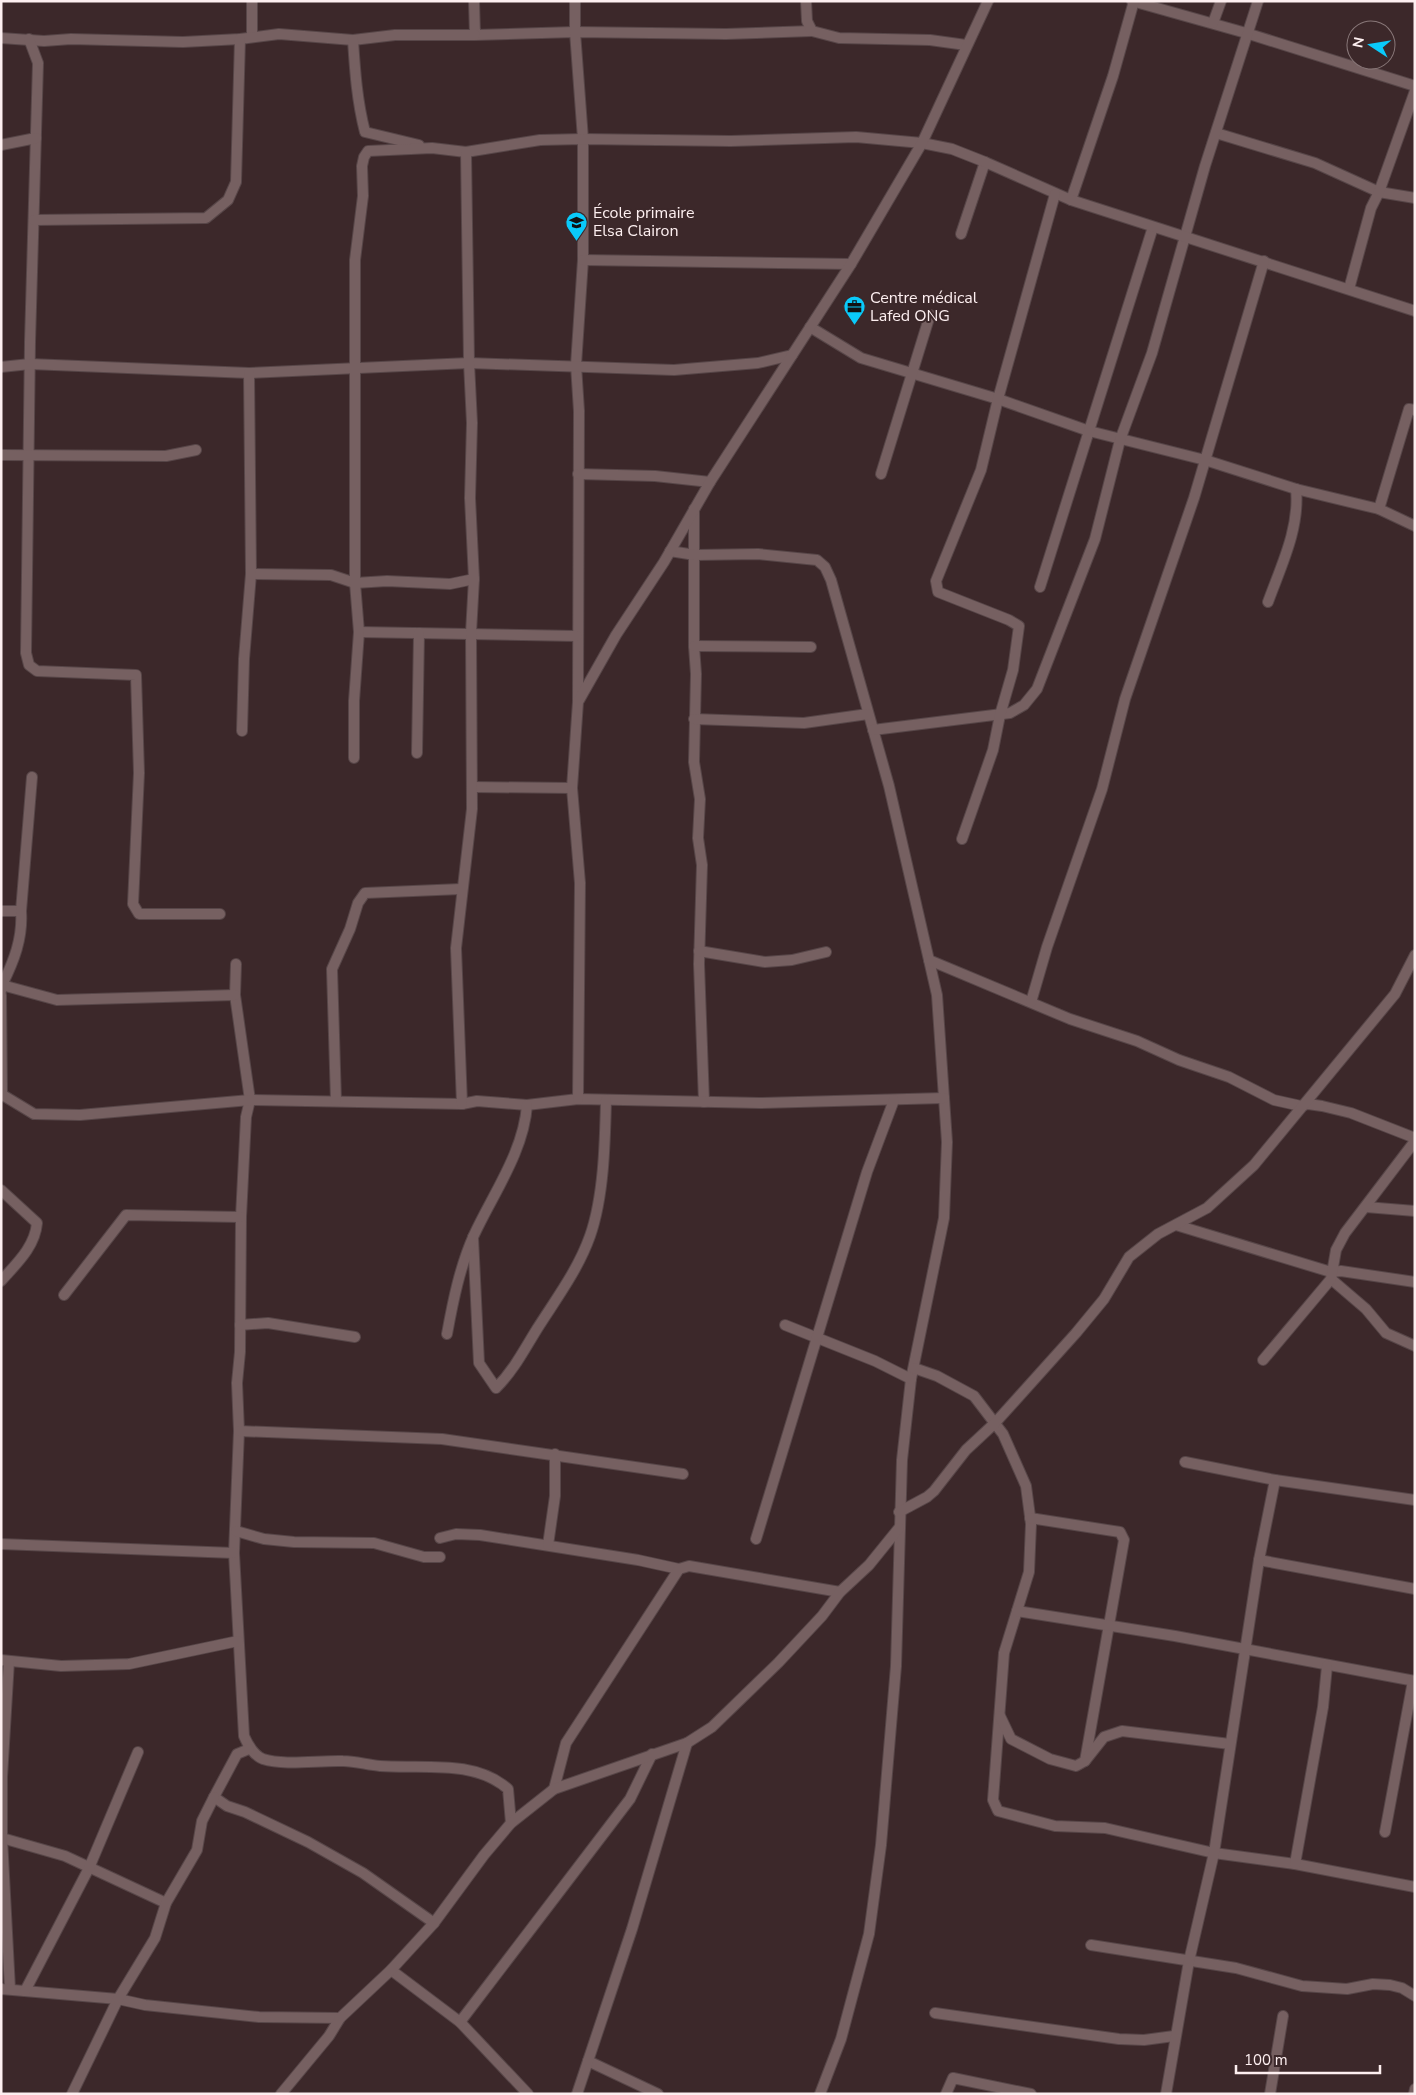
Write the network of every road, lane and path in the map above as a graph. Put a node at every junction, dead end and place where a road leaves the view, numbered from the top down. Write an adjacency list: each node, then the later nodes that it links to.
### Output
1 (252, 1): 14 (street)
2 (474, 1): 13 (street)
3 (575, 1): 10 (street)
4 (806, 1): 11 (street)
5 (988, 1): 19 (street)
6 (1221, 1): 9 (street)
7 (1258, 1): 12 (street)
8 (1134, 2): 9 (street); 33 (street)
9 (1213, 24): 12 (street)
10 (575, 32): 11 (street); 13 (street); 24 (street)
11 (812, 32): 19 (street)
12 (1246, 33): 20 (street); 22 (street)
13 (475, 35): 18 (street)
14 (252, 37): 17 (street); 18 (street)
15 (1, 38): 16 (street)
16 (30, 39): 17 (street); 23 (street)
17 (240, 39): 34 (street)
18 (353, 40): 27 (street)
19 (966, 45): 25 (street)
20 (1415, 86)
21 (1415, 91): 30 (street)
22 (1216, 133): 30 (street); 37 (street)
23 (36, 138): 26 (street); 34 (street)
24 (583, 139): 25 (street); 28 (street); 38 (street)
25 (922, 143): 29 (street); 40 (street)
26 (1, 146)
27 (432, 148): 28 (street); 50 (street)
28 (466, 152): 46 (street)
29 (985, 162): 31 (street); 36 (street)
30 (1379, 192): 32 (street); 41 (street)
31 (1055, 194): 33 (street); 53 (street)
32 (1415, 198)
33 (1071, 200): 35 (street)
34 (34, 220): 47 (street)
35 (1153, 227): 37 (street); 55 (street)
36 (961, 234)
37 (1186, 236): 39 (street); 56 (street)
38 (583, 260): 40 (street); 48 (street)
39 (1264, 261): 41 (street); 60 (street)
40 (851, 264): 44 (street)
41 (1349, 290): 42 (street)
42 (1415, 311)
43 (930, 314): 51 (street)
44 (810, 327): 45 (street); 51 (street)
45 (792, 354): 48 (street); 63 (street)
46 (469, 363): 48 (street); 50 (street); 71 (street)
47 (30, 364): 49 (street); 52 (street); 59 (street)
48 (576, 365): 61 (street)
49 (1, 367)
50 (355, 368): 52 (street); 72 (street)
51 (912, 372): 53 (street); 62 (street)
52 (249, 373): 70 (street)
53 (998, 399): 55 (street); 83 (street)
54 (1415, 410): 66 (street)
55 (1089, 432): 56 (street); 73 (street)
56 (1120, 440): 60 (street); 83 (street)
57 (196, 450): 59 (street)
58 (1, 455): 59 (street)
59 (29, 455): 96 (street)
60 (1205, 460): 64 (street); 104 (street)
61 (578, 474): 63 (street); 78 (street)
62 (881, 474)
63 (710, 482): 65 (street)
64 (1296, 489): 66 (street); 74 (street)
65 (694, 509): 68 (street); 69 (street)
66 (1379, 509): 67 (street)
67 (1415, 526)
68 (670, 551): 69 (street); 81 (street)
69 (695, 555): 79 (street); 82 (street)
70 (251, 574): 72 (street); 86 (street)
71 (474, 579): 72 (street); 77 (street)
72 (355, 583): 75 (street)
73 (1040, 587)
74 (1268, 602)
75 (359, 632): 76 (street); 88 (street)
76 (419, 633): 77 (street); 87 (street)
77 (471, 633): 78 (street); 90 (street)
78 (577, 636): 81 (street)
79 (694, 646): 80 (street); 84 (street)
80 (811, 647)
81 (578, 702): 91 (street)
82 (868, 714): 84 (street); 85 (street)
83 (1000, 715): 85 (street); 92 (street)
84 (694, 718): 97 (street)
85 (873, 730): 100 (street)
86 (242, 731)
87 (417, 753)
88 (354, 758)
89 (32, 777): 94 (street)
90 (472, 787): 91 (street); 93 (street)
91 (572, 788): 107 (street)
92 (962, 839)
93 (461, 889): 111 (street); 113 (street)
94 (21, 911): 95 (street); 102 (street)
95 (1, 912)
96 (220, 914)
97 (699, 951): 98 (street); 112 (street)
98 (826, 952)
99 (1415, 955): 115 (street)
100 (929, 960): 104 (street); 106 (street)
101 (236, 964): 103 (street)
102 (2, 990): 103 (street); 105 (street)
103 (235, 996): 108 (street)
104 (1031, 1002): 115 (street)
105 (2, 1095): 108 (street)
106 (944, 1098): 110 (street); 134 (street)
107 (578, 1099): 109 (street); 114 (street)
108 (250, 1100): 111 (street); 120 (street)
109 (606, 1100): 112 (street); 122 (street)
110 (894, 1100): 112 (street); 131 (street)
111 (336, 1101): 113 (street)
112 (704, 1102)
113 (462, 1104): 114 (street)
114 (527, 1105): 122 (street)
115 (1301, 1106): 116 (street); 121 (street)
116 (1415, 1140): 118 (street)
117 (1, 1190): 124 (street)
118 (1366, 1207): 119 (street); 123 (street)
119 (1415, 1211)
120 (241, 1217): 126 (street); 127 (street)
121 (1176, 1224): 123 (street); 135 (street)
122 (473, 1237): 129 (street)
123 (1331, 1275): 125 (street); 132 (street); 133 (street)
124 (1, 1281)
125 (1415, 1282)
126 (64, 1295)
127 (240, 1325): 130 (street); 136 (street)
128 (785, 1326): 131 (street)
129 (447, 1334)
130 (355, 1337)
131 (818, 1339): 134 (street); 147 (street)
132 (1415, 1346)
133 (1263, 1360)
134 (912, 1374): 135 (street); 142 (street)
135 (995, 1423): 142 (street); 143 (street)
136 (239, 1432): 137 (street); 145 (street)
137 (555, 1454): 139 (street); 149 (street)
138 (1185, 1462): 140 (street)
139 (683, 1474)
140 (1275, 1480): 141 (street); 152 (street)
141 (1415, 1500)
142 (899, 1512): 144 (street)
143 (1030, 1518): 156 (street); 157 (street)
144 (899, 1528): 155 (street); 200 (street)
145 (236, 1531): 150 (street); 151 (street)
146 (440, 1538): 149 (street)
147 (756, 1539)
148 (1, 1544): 150 (street)
149 (548, 1545): 153 (street)
150 (234, 1553): 158 (street)
151 (440, 1557)
152 (1259, 1560): 154 (street); 159 (street)
153 (679, 1570): 155 (street); 170 (street)
154 (1415, 1589)
155 (840, 1592): 164 (street)
156 (1017, 1611): 157 (street); 163 (street)
157 (1108, 1625): 159 (street); 169 (street)
158 (238, 1641): 160 (street); 166 (street)
159 (1245, 1650): 161 (street); 165 (street)
160 (5, 1661): 174 (street)
161 (1327, 1666): 162 (street); 176 (street)
162 (1414, 1681): 173 (street)
163 (1000, 1716): 169 (street); 175 (street)
164 (687, 1743): 168 (street); 193 (street)
165 (1230, 1744): 169 (street); 175 (street)
166 (249, 1749): 171 (street); 172 (street)
167 (138, 1752): 177 (street)
168 (652, 1754): 170 (street); 191 (street)
169 (1085, 1761)
170 (554, 1789): 172 (street)
171 (214, 1797): 179 (street); 180 (street)
172 (511, 1823): 180 (street)
173 (1385, 1832)
174 (2, 1838): 177 (street); 184 (street)
175 (1214, 1853): 176 (street); 182 (street)
176 (1295, 1864): 178 (street)
177 (89, 1868): 179 (street); 185 (street)
178 (1415, 1887)
179 (166, 1903): 187 (street)
180 (434, 1923): 183 (street)
181 (1091, 1945): 182 (street)
182 (1189, 1961): 186 (street); 192 (street)
183 (391, 1970): 190 (street); 191 (street)
184 (5, 1989): 185 (street)
185 (25, 1991): 187 (street)
186 (1415, 1996)
187 (118, 1999): 190 (street); 195 (street)
188 (936, 2012): 192 (street)
189 (1283, 2016): 204 (street)
190 (340, 2018): 196 (street)
191 (460, 2022): 197 (street)
192 (1174, 2036): 203 (street)
193 (588, 2061): 198 (street); 199 (street)
194 (1415, 2089): 205 (street)
195 (72, 2094)
196 (281, 2094)
197 (528, 2094)
198 (577, 2094)
199 (658, 2094)
200 (820, 2094)
201 (946, 2094): 202 (street)
202 (1031, 2094)
203 (1166, 2094)
204 (1270, 2094)
205 (1414, 2094)

